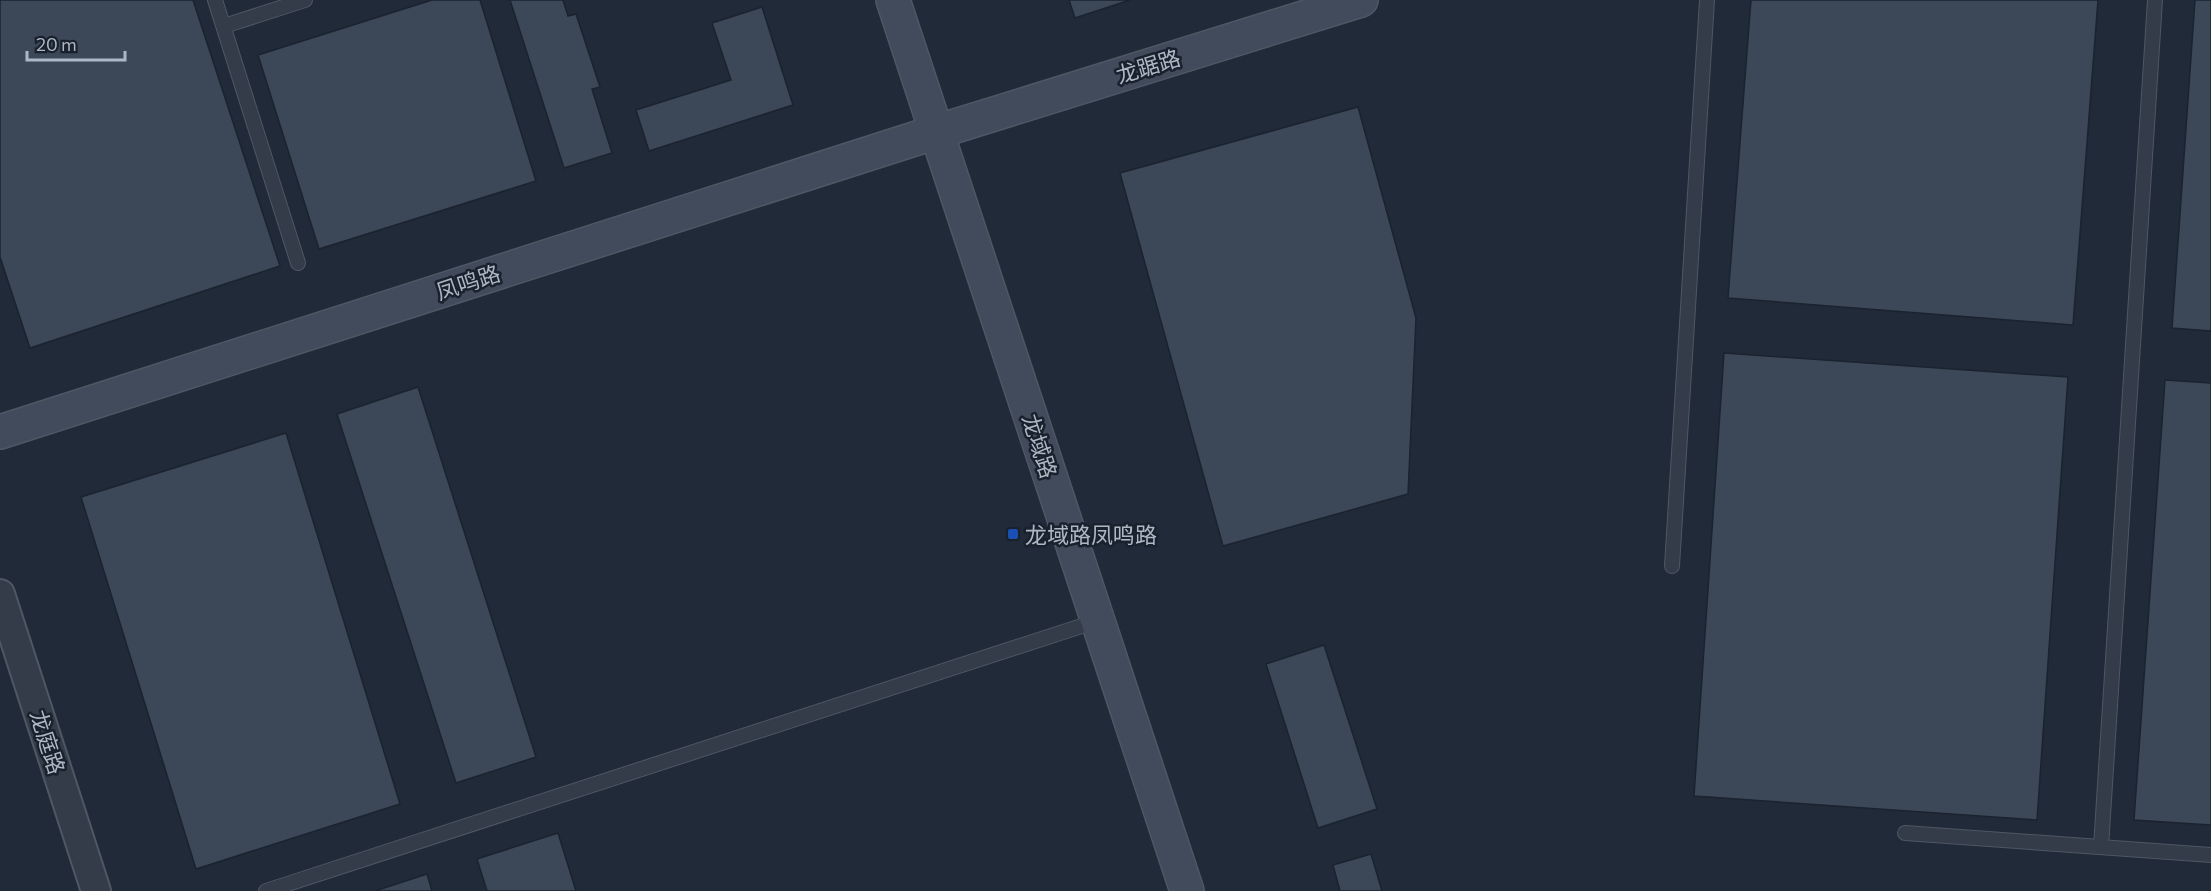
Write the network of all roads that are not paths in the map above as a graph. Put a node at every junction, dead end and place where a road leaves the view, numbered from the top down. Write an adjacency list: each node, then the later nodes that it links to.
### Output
1 (216, 0): 7 (lane)
2 (305, 0): 7 (lane)
3 (893, 0): 8 (street, 龙域路)
4 (1361, 0): 8 (street, 龙踞路)
5 (1707, 0): 11 (lane)
6 (2155, 0): 15 (lane)
7 (224, 26): 9 (lane)
8 (936, 132): 10 (street, 凤鸣路); 13 (street, 龙域路)
9 (298, 262)
10 (0, 432)
11 (1672, 566)
12 (0, 594): 17 (street, 龙庭路)
13 (1098, 621): 18 (lane); 19 (street, 龙域路)
14 (1905, 833): 15 (lane)
15 (2101, 847): 16 (lane)
16 (2211, 855)
17 (96, 891)
18 (266, 891)
19 (1187, 891)

